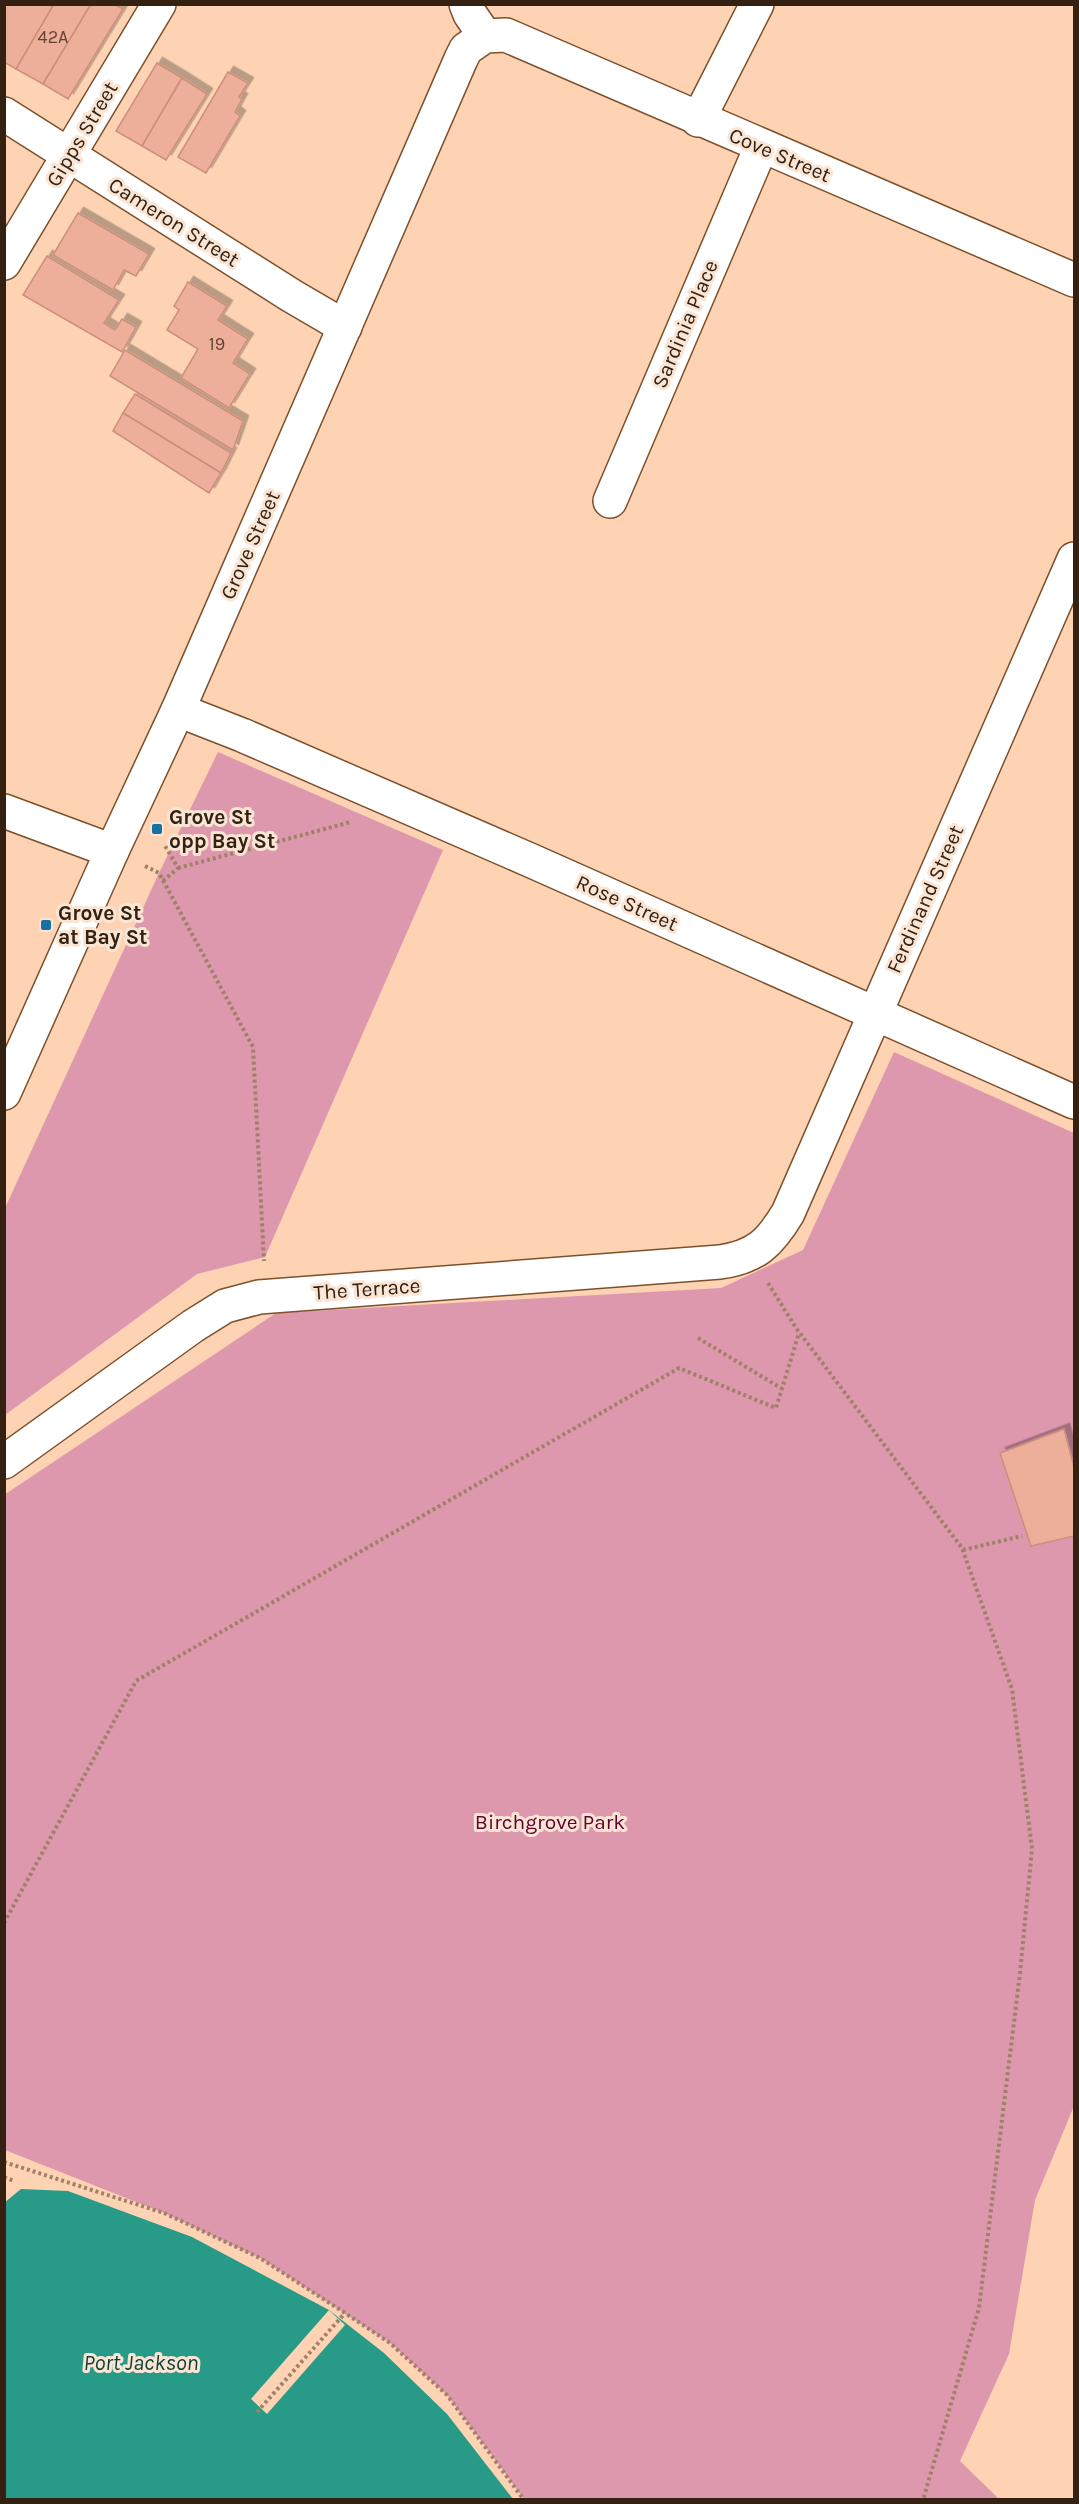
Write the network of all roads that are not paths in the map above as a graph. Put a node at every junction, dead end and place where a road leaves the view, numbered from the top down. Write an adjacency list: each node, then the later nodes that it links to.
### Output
1 (159, 4): 8 (street, Gipps Street)
2 (466, 4): 4 (street)
3 (758, 4): 6 (street)
4 (485, 36): 6 (street, Cove Street); 11 (street, Grove Street)
5 (4, 114): 8 (street, Cameron Street)
6 (698, 120): 7 (street, Cove Street)
7 (761, 147): 10 (street, Cove Street); 12 (street, Sardinia Place)
8 (69, 155): 9 (street, Gipps Street); 11 (street, Cameron Street)
9 (4, 263)
10 (1074, 280)
11 (345, 327): 14 (street, Grove Street)
12 (610, 501)
13 (1074, 559): 17 (street, Ferdinand Street)
14 (178, 710): 16 (street, Grove Street); 17 (street, Rose Street)
15 (4, 811): 16 (street)
16 (112, 850): 18 (street, Grove Street)
17 (874, 1014): 19 (street, Rose Street); 20 (street, Ferdinand Street)
18 (4, 1093)
19 (1074, 1102)
20 (762, 1246): 21 (street, The Terrace)
21 (4, 1462)

